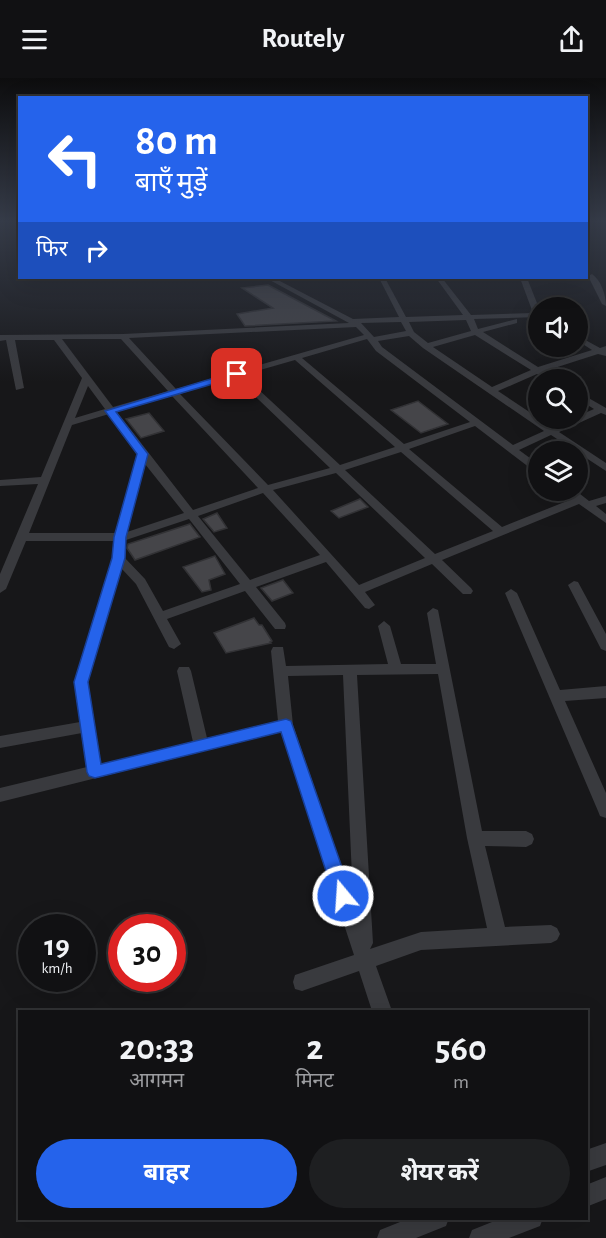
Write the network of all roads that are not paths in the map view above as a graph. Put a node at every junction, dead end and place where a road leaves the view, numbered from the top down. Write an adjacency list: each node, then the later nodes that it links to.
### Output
1 (593, 276): 7 (street)
2 (270, 279): 12 (street)
3 (383, 279): 11 (street)
4 (440, 279): 9 (street)
5 (524, 279): 6 (street)
6 (531, 297)
7 (606, 304)
8 (528, 315): 9 (street)
9 (469, 317): 11 (street); 13 (street)
10 (528, 318): 13 (street)
11 (404, 320): 12 (street); 14 (street)
12 (355, 323): 15 (street); 18 (street)
13 (475, 331): 20 (street); 23 (street)
14 (411, 333): 18 (street); 20 (street)
15 (123, 336): 17 (street); 30 (street)
16 (5, 338): 17 (street); 28 (street)
17 (57, 338): 27 (street)
18 (370, 338): 22 (street); 37 (street)
19 (588, 343): 21 (street)
20 (426, 346): 29 (street)
21 (604, 352): 24 (street)
22 (296, 357): 25 (street); 40 (street)
23 (536, 369)
24 (542, 369)
25 (237, 374): 30 (street); 46 (street)
26 (528, 374): 29 (street)
27 (86, 379): 32 (street); 36 (street)
28 (19, 388)
29 (493, 390): 34 (street)
30 (172, 393): 32 (street); 49 (street)
31 (588, 401): 33 (street)
32 (110, 411): 36 (street); 42 (street)
33 (604, 411): 35 (street)
34 (528, 413)
35 (588, 417)
36 (68, 423): 47 (street)
37 (476, 423): 40 (street); 41 (street)
38 (552, 429): 39 (street); 41 (street)
39 (569, 441)
40 (402, 448): 46 (street); 55 (street)
41 (512, 449): 44 (street)
42 (143, 454): 53 (street); 57 (street)
43 (588, 455): 45 (street)
44 (528, 461)
45 (606, 468)
46 (338, 469): 49 (street); 60 (street)
47 (45, 480): 48 (street); 56 (street)
48 (0, 483)
49 (265, 489): 53 (street); 58 (street)
50 (606, 500): 52 (street)
51 (581, 501): 52 (street)
52 (584, 503): 54 (street); 55 (street)
53 (191, 513): 57 (street); 61 (street)
54 (606, 519)
55 (501, 532): 60 (street)
56 (21, 537): 57 (street); 63 (street)
57 (120, 537): 59 (street)
58 (327, 557): 61 (street); 64 (street)
59 (118, 558): 69 (street); 83 (street)
60 (433, 559): 64 (street); 65 (street)
61 (247, 585): 69 (street); 70 (street)
62 (574, 585): 73 (street)
63 (0, 590)
64 (357, 590): 67 (street)
65 (467, 591)
66 (512, 593): 81 (street)
67 (369, 605)
68 (433, 613): 76 (street)
69 (160, 616): 72 (street)
70 (280, 626)
71 (384, 626): 75 (street)
72 (174, 644)
73 (606, 646)
74 (278, 651): 77 (street)
75 (396, 669): 76 (street); 78 (street)
76 (444, 669): 90 (street)
77 (280, 670): 78 (street); 82 (street)
78 (350, 670): 94 (street)
79 (184, 671): 85 (street)
80 (606, 692): 81 (street)
81 (556, 696): 87 (street)
82 (286, 725): 85 (street); 94 (street)
83 (88, 726): 84 (street); 86 (street)
84 (0, 742)
85 (201, 746): 86 (street)
86 (95, 772): 88 (street)
87 (602, 793): 89 (street)
88 (0, 795)
89 (606, 811)
90 (475, 838): 91 (street); 93 (street)
91 (526, 838)
92 (551, 934): 93 (street)
93 (498, 937): 94 (street)
94 (364, 960): 95 (street); 96 (street)
95 (302, 982)
96 (382, 1010)
97 (606, 1154): 98 (street)
98 (588, 1160)
99 (606, 1188): 100 (street)
100 (588, 1195)
101 (433, 1220): 103 (street)
102 (527, 1220): 104 (street)
103 (388, 1238)
104 (480, 1238)

